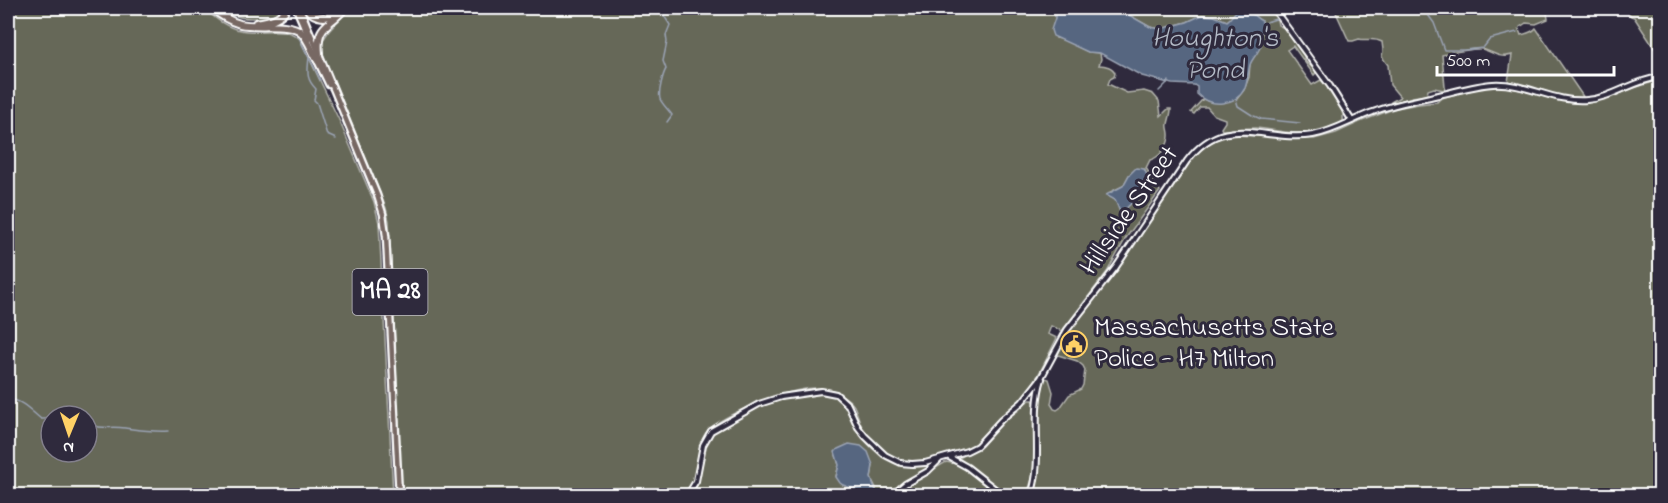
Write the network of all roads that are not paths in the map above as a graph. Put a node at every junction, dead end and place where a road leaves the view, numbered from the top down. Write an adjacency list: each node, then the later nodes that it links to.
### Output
1 (212, 8): 9 (highway)
2 (220, 8): 3 (highway)
3 (286, 8)
4 (298, 8): 8 (main road, MA 28); 9 (main road, MA 28)
5 (306, 8): 6 (highway)
6 (343, 8): 8 (highway)
7 (1273, 8): 12 (main road)
8 (319, 53): 11 (main road, MA 28)
9 (318, 61): 11 (main road, MA 28)
10 (1660, 77): 12 (main road, Hillside Street)
11 (336, 98): 16 (main road, MA 28)
12 (1352, 121): 13 (main road, Hillside Street)
13 (1044, 373): 14 (main road, Hillside Street); 20 (main road)
14 (948, 457): 15 (main road, Hillside Street); 19 (main road)
15 (941, 459): 17 (main road); 18 (main road)
16 (399, 495)
17 (687, 495)
18 (891, 495)
19 (1004, 495)
20 (1031, 495)

